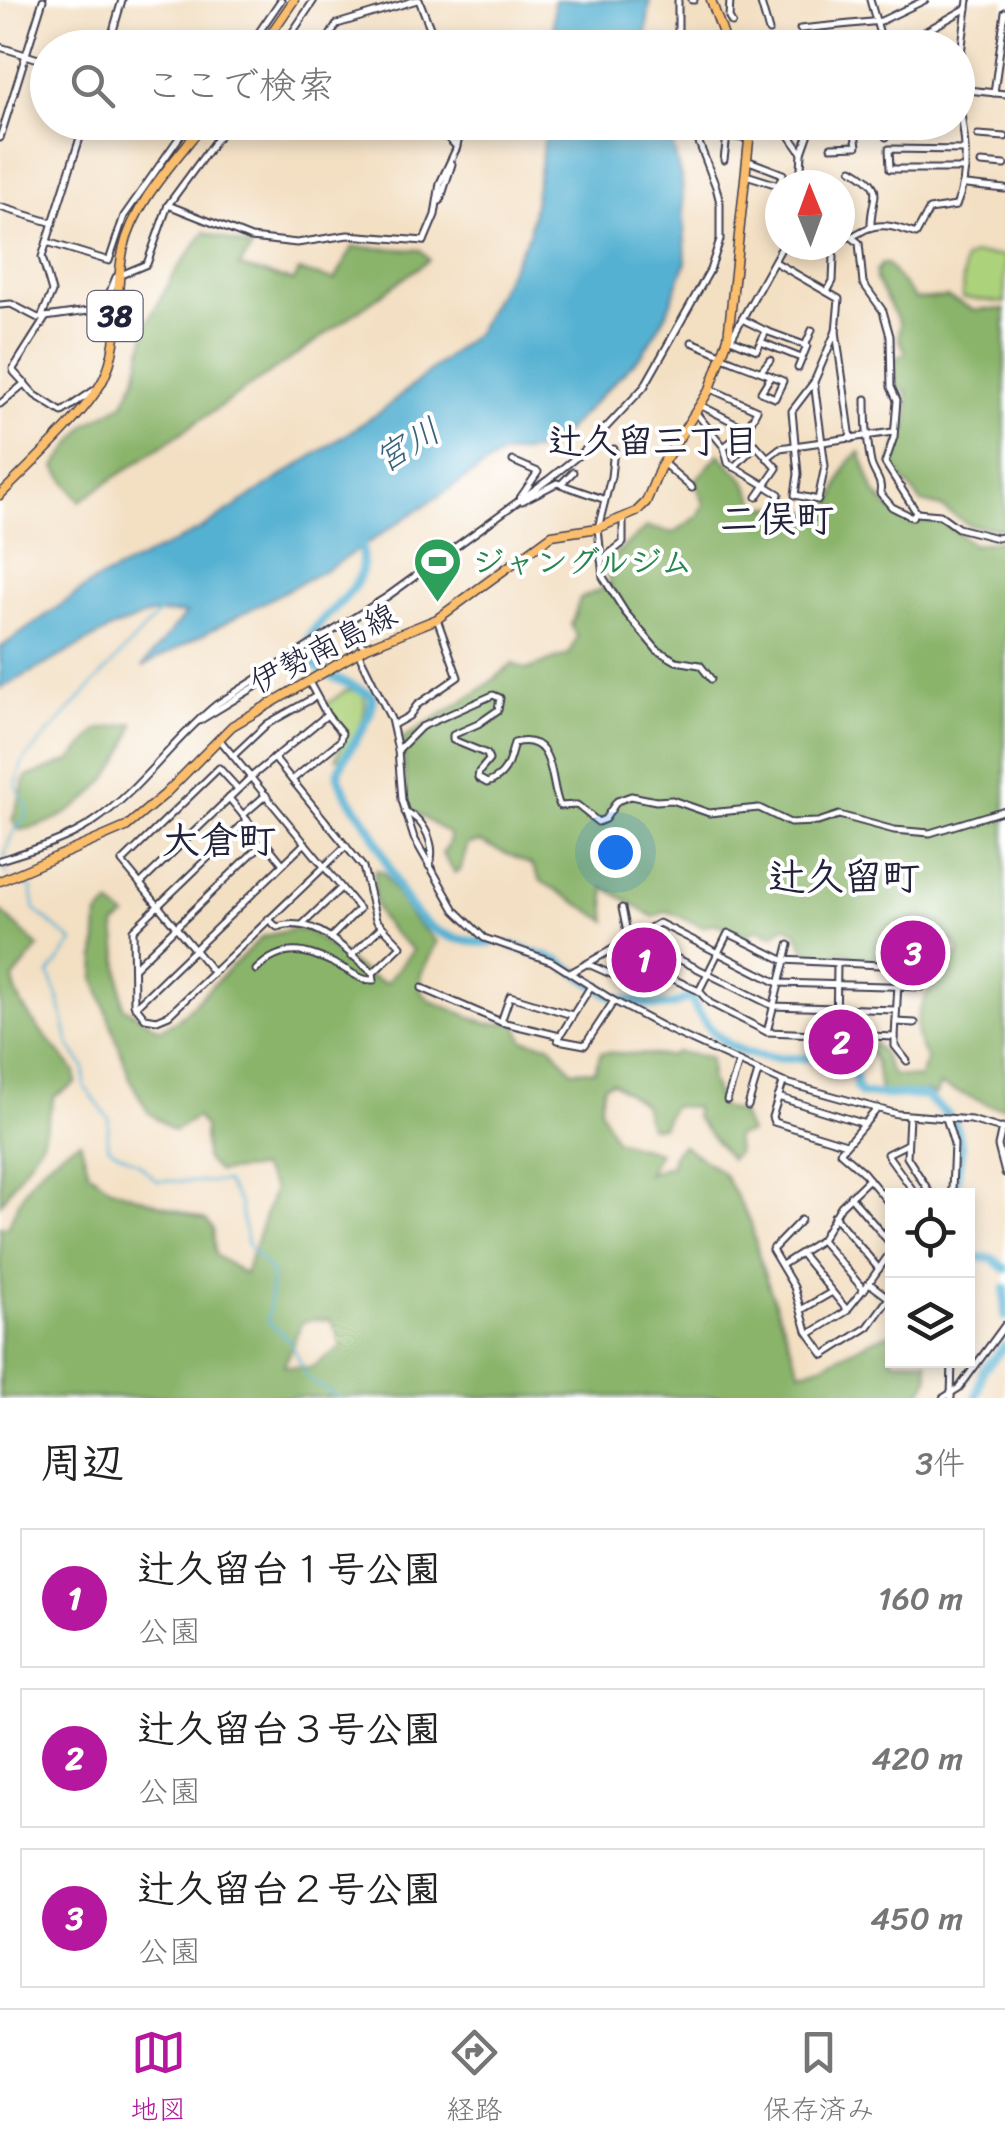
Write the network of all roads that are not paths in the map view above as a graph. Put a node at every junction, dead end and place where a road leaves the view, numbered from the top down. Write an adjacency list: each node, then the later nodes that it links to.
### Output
1 (43, 0): 19 (street)
2 (122, 0): 20 (street)
3 (280, 0): 21 (street)
4 (294, 0): 22 (main road)
5 (314, 0): 23 (street)
6 (418, 0): 24 (street); 25 (street)
7 (678, 0): 26 (street)
8 (711, 0): 27 (main road)
9 (730, 0): 17 (street)
10 (760, 0): 28 (street)
11 (870, 0): 16 (street)
12 (925, 0): 16 (street)
13 (968, 0): 14 (street)
14 (966, 8): 30 (street); 31 (street)
15 (1005, 12): 37 (street)
16 (876, 22): 18 (street); 29 (street)
17 (732, 23)
18 (800, 28)
19 (33, 30)
20 (113, 30)
21 (260, 30)
22 (274, 30)
23 (294, 30)
24 (334, 30)
25 (430, 30)
26 (678, 30)
27 (722, 30)
28 (769, 30)
29 (878, 30)
30 (928, 30)
31 (963, 30)
32 (30, 40): 34 (street)
33 (0, 46): 34 (street)
34 (25, 55): 35 (street); 41 (street)
35 (30, 57)
36 (975, 91): 37 (street)
37 (994, 93): 38 (street)
38 (1005, 94)
39 (978, 134): 40 (street)
40 (1005, 137)
41 (0, 138)
42 (79, 140): 71 (street)
43 (177, 140): 75 (street)
44 (192, 140): 78 (main road, 38)
45 (216, 140): 69 (street)
46 (449, 140): 55 (street)
47 (458, 140): 55 (street)
48 (698, 140): 128 (street)
49 (726, 140): 59 (street)
50 (750, 140): 60 (main road)
51 (793, 140): 58 (street)
52 (807, 140): 58 (street)
53 (856, 140): 56 (street)
54 (964, 140): 57 (street)
55 (456, 147): 69 (street)
56 (830, 147)
57 (965, 150): 65 (street); 65 (street)
58 (802, 153): 64 (street)
59 (724, 160)
60 (748, 161): 66 (main road); 66 (street)
61 (981, 162): 62 (street)
62 (1005, 164)
63 (852, 169): 72 (street)
64 (801, 170)
65 (965, 170): 67 (street)
66 (746, 175): 88 (main road)
67 (966, 185): 68 (street); 72 (street)
68 (1005, 189)
69 (168, 205): 78 (street)
70 (0, 207): 71 (street)
71 (52, 223): 75 (street)
72 (870, 227): 73 (street)
73 (855, 237)
74 (855, 240): 108 (street)
75 (46, 242): 82 (street)
76 (834, 260): 79 (street)
77 (775, 262): 79 (street); 83 (street)
78 (120, 274): 81 (street); 87 (main road, 38)
79 (828, 290): 86 (street)
80 (1, 307): 82 (street)
81 (104, 309): 82 (street); 87 (street)
82 (44, 318): 101 (street)
83 (742, 319): 84 (street); 88 (street)
84 (766, 330): 89 (street); 91 (street)
85 (812, 330): 92 (street)
86 (836, 330): 100 (street); 110 (street)
87 (112, 337): 102 (main road, 38)
88 (730, 338): 91 (street); 94 (main road)
89 (787, 338): 92 (street); 93 (street)
90 (692, 342): 94 (street)
91 (761, 342): 93 (street)
92 (805, 346): 95 (street)
93 (782, 350): 95 (street)
94 (723, 356): 98 (street); 103 (main road)
95 (802, 358): 97 (street)
96 (770, 360): 98 (street)
97 (798, 368)
98 (761, 372): 99 (street)
99 (771, 376): 99 (street)
100 (814, 382): 111 (street); 113 (street)
101 (24, 383): 102 (street); 105 (street)
102 (99, 387): 120 (main road, 38)
103 (710, 389): 106 (main road); 107 (street)
104 (866, 399): 109 (street)
105 (0, 404)
106 (698, 409): 107 (street); 112 (street); 117 (main road)
107 (746, 429): 112 (street)
108 (893, 432): 109 (street); 130 (street)
109 (868, 437): 110 (street); 130 (street)
110 (851, 439): 111 (street)
111 (822, 443): 113 (street); 113 (street)
112 (724, 447): 118 (street)
113 (797, 447): 115 (street)
114 (614, 449): 127 (street)
115 (767, 458): 118 (street); 122 (street)
116 (513, 462): 128 (street)
117 (663, 463): 124 (street); 131 (main road)
118 (734, 467): 122 (street)
119 (573, 472): 121 (street)
120 (18, 477): 123 (street); 125 (main road, 38)
121 (562, 483): 127 (street); 128 (street)
122 (764, 485): 126 (street); 129 (street)
123 (0, 486)
124 (692, 488)
125 (0, 495)
126 (757, 497)
127 (604, 500): 132 (street)
128 (519, 501): 158 (street)
129 (775, 507)
130 (916, 512): 133 (street)
131 (622, 520): 132 (main road, 伊勢南島線); 134 (street)
132 (598, 528): 134 (street); 135 (main road, 伊勢南島線)
133 (1005, 536)
134 (602, 560): 138 (street)
135 (438, 619): 137 (main road, 伊勢南島線); 142 (street)
136 (353, 630): 137 (street)
137 (362, 650): 139 (main road, 伊勢南島線); 142 (street)
138 (711, 678)
139 (309, 682): 140 (street); 143 (main road, 伊勢南島線)
140 (316, 697): 141 (street); 145 (street)
141 (327, 715): 146 (street); 148 (street)
142 (393, 725): 144 (street)
143 (218, 738): 145 (street); 162 (main road, 伊勢南島線)
144 (398, 750): 152 (street); 153 (street)
145 (233, 756): 147 (street)
146 (274, 758): 147 (street); 148 (street)
147 (251, 777): 149 (street); 150 (street)
148 (292, 780): 157 (street)
149 (238, 790): 151 (street); 163 (street)
150 (266, 795): 154 (street); 156 (street)
151 (229, 798): 154 (street); 163 (street)
152 (1005, 810)
153 (405, 812): 161 (street); 161 (street)
154 (245, 818): 155 (street); 166 (street)
155 (265, 842): 159 (street); 171 (street)
156 (305, 843): 159 (street); 160 (street)
157 (346, 846): 160 (street); 165 (street)
158 (0, 860)
159 (283, 864): 176 (street)
160 (323, 866): 164 (street); 169 (street)
161 (429, 866): 188 (street)
162 (0, 880)
163 (140, 884): 166 (street)
164 (341, 888): 168 (street); 170 (street)
165 (372, 900): 168 (street); 172 (street)
166 (159, 906): 171 (street); 185 (street)
167 (622, 908): 174 (street)
168 (359, 909): 173 (street)
169 (268, 918): 170 (street); 189 (street)
170 (304, 924): 173 (street)
171 (177, 928): 176 (street); 185 (street)
172 (380, 928): 179 (street); 190 (street)
173 (330, 938): 179 (street)
174 (632, 940): 177 (street); 178 (street); 191 (street)
175 (789, 945): 181 (street)
176 (194, 949): 189 (street); 201 (street)
177 (613, 951): 182 (street); 186 (street)
178 (717, 954): 181 (street); 191 (street); 192 (street)
179 (351, 956): 190 (street)
180 (931, 956): 184 (street)
181 (783, 960): 183 (street); 192 (street)
182 (588, 964): 186 (street); 188 (street)
183 (837, 964): 184 (street); 193 (street)
184 (899, 966): 196 (street)
185 (134, 969): 201 (street)
186 (652, 969): 198 (street)
187 (256, 970): 190 (street)
188 (574, 971): 194 (street)
189 (213, 972): 201 (street)
190 (372, 973)
191 (708, 973): 198 (street); 200 (street)
192 (778, 984): 193 (street); 200 (street)
193 (836, 985): 196 (street); 202 (street)
194 (591, 986): 199 (street); 204 (street)
195 (422, 988): 205 (street)
196 (898, 988): 197 (street); 203 (street)
197 (922, 988)
198 (699, 991): 208 (street)
199 (614, 1001): 210 (street); 213 (street)
200 (773, 1006): 202 (street); 208 (street)
201 (135, 1007)
202 (836, 1008): 203 (street); 209 (street)
203 (896, 1010): 206 (street)
204 (573, 1015): 205 (street); 210 (street)
205 (501, 1022): 210 (street)
206 (896, 1022): 207 (street); 211 (street)
207 (915, 1023)
208 (767, 1032): 209 (street)
209 (836, 1035): 211 (street)
210 (560, 1036)
211 (895, 1037): 212 (street)
212 (907, 1061)
213 (738, 1064): 214 (street); 217 (street)
214 (758, 1072): 215 (street); 218 (street)
215 (783, 1082): 216 (street); 219 (street)
216 (778, 1097): 222 (street); 224 (street)
217 (727, 1100)
218 (748, 1106)
219 (878, 1108): 220 (street); 222 (street)
220 (909, 1116): 221 (street); 225 (street)
221 (946, 1118): 223 (street); 230 (street)
222 (865, 1124): 224 (street)
223 (1003, 1129): 226 (street)
224 (846, 1144): 227 (street)
225 (906, 1144): 228 (street); 229 (street)
226 (1005, 1173)
227 (869, 1178): 231 (street); 232 (street)
228 (911, 1188)
229 (926, 1188)
230 (952, 1188)
231 (850, 1196): 233 (street); 235 (street)
232 (885, 1198)
233 (834, 1216): 236 (street); 240 (street)
234 (800, 1220): 239 (street)
235 (884, 1236)
236 (821, 1240): 237 (street); 242 (street)
237 (802, 1255): 239 (street); 243 (street)
238 (885, 1259): 240 (street)
239 (782, 1265): 244 (street)
240 (879, 1269): 241 (street)
241 (869, 1283): 242 (street); 247 (street)
242 (864, 1290): 245 (street)
243 (832, 1292): 244 (street); 245 (street)
244 (802, 1310): 247 (street)
245 (848, 1310): 247 (street)
246 (1004, 1326): 249 (street)
247 (811, 1333)
248 (952, 1368): 249 (street)
249 (950, 1396): 250 (street)
250 (943, 1398)

